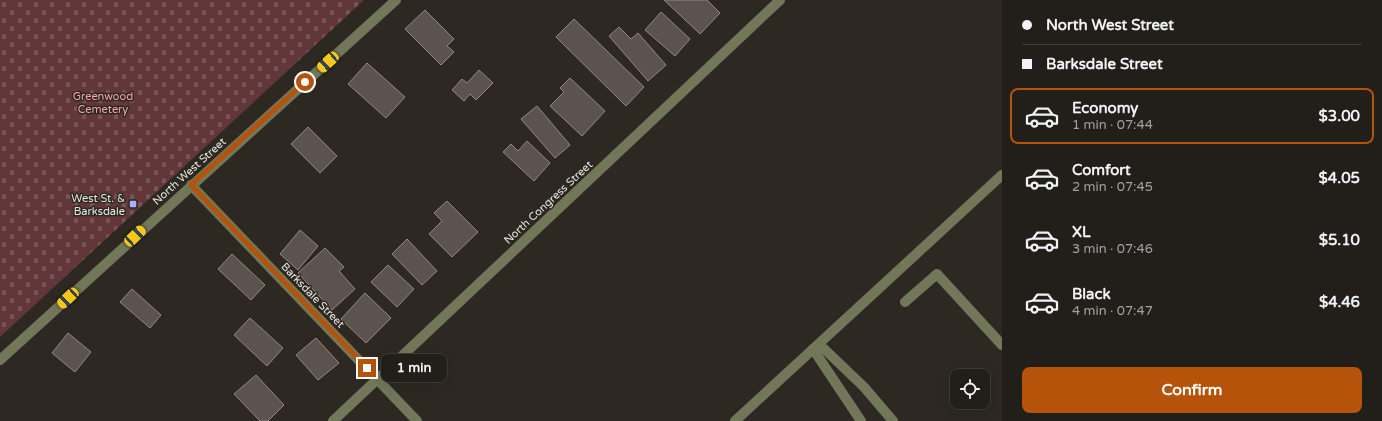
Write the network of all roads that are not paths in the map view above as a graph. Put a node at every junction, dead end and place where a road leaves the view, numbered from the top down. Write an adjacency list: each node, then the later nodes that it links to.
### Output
1 (396, 0): 4 (street, North West Street)
2 (780, 0): 9 (street, North Congress Street)
3 (1002, 175): 7 (street)
4 (191, 185): 8 (street, North West Street); 9 (street, Barksdale Street)
5 (905, 302): 6 (street)
6 (1002, 345)
7 (816, 346): 12 (street); 13 (street); 14 (street)
8 (0, 360)
9 (378, 380): 10 (street, North Congress Street); 11 (street, Barksdale Street)
10 (333, 421)
11 (417, 421)
12 (735, 421)
13 (861, 421)
14 (893, 421)

